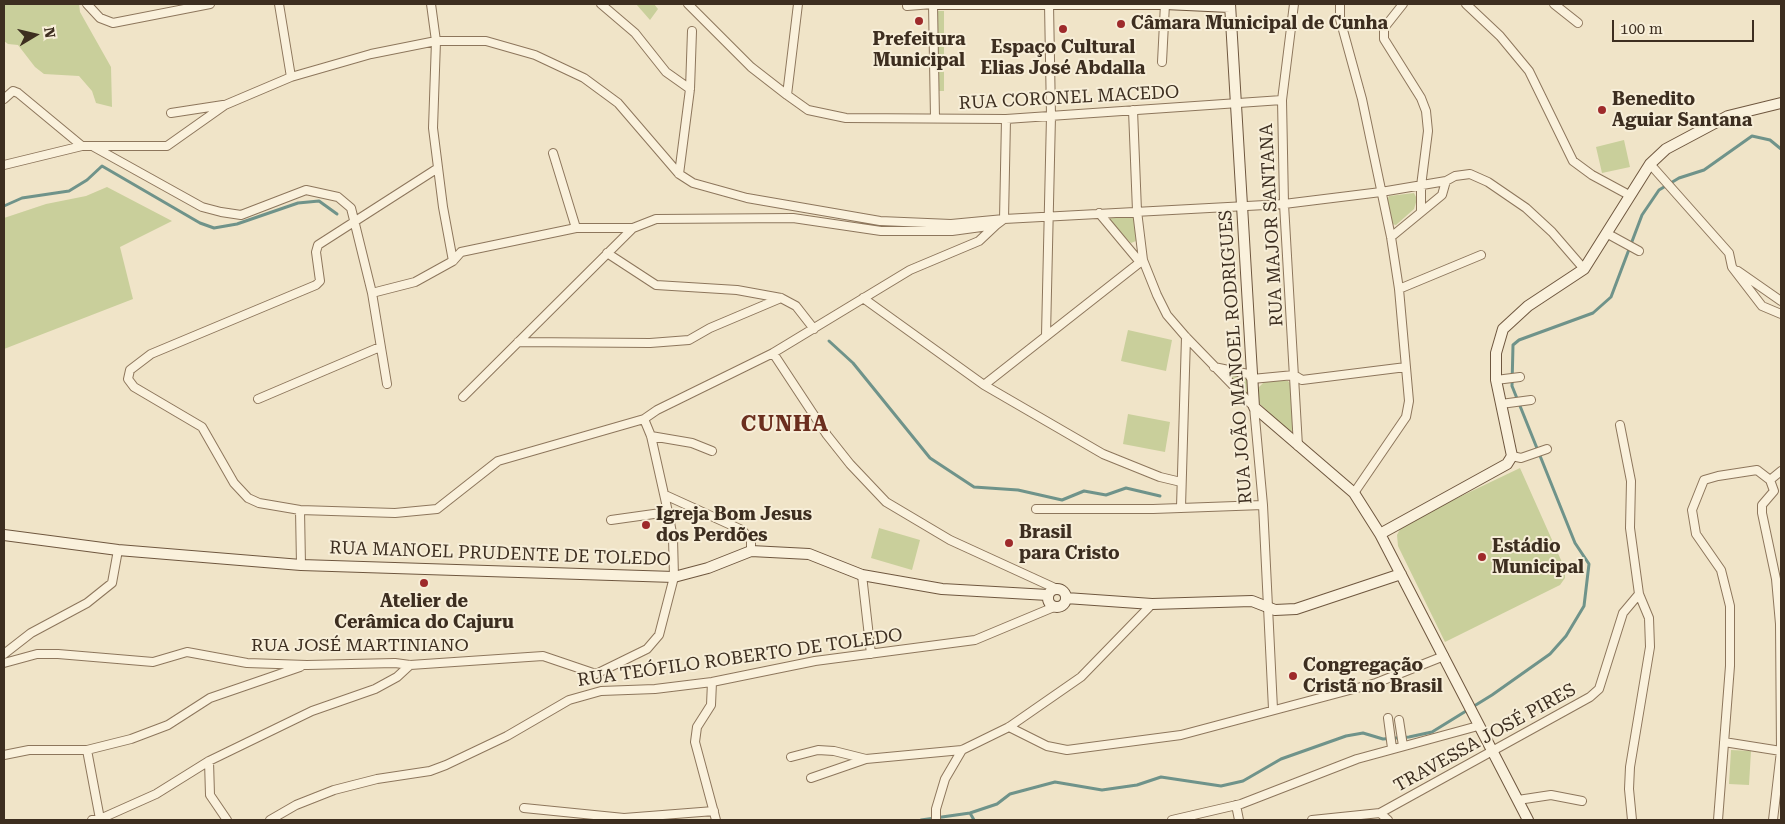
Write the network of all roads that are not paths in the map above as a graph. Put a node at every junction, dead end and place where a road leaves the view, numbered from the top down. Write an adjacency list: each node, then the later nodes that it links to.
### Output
1 (87, 4): 2 (street)
2 (210, 4)
3 (278, 4): 22 (street)
4 (432, 4): 20 (street)
5 (600, 4): 23 (street)
6 (688, 4): 24 (street, RUA CORONEL MACEDO)
7 (798, 4): 24 (street)
8 (933, 4): 9 (street); 16 (street); 33 (street)
9 (1049, 4): 10 (street); 32 (street)
10 (1165, 4): 17 (street); 21 (street)
11 (1294, 4): 26 (street, RUA MAJOR SANTANA)
12 (1340, 4): 44 (street)
13 (1403, 4): 43 (street)
14 (1466, 4): 45 (street)
15 (1554, 4): 18 (street)
16 (907, 6)
17 (1230, 6): 27 (street, RUA JOÃO MANOEL RODRIGUES)
18 (1578, 22)
19 (692, 31): 23 (street)
20 (436, 41): 22 (street); 40 (street); 41 (street)
21 (1162, 62)
22 (291, 77): 29 (street)
23 (690, 89): 41 (street)
24 (787, 95): 33 (street, RUA CORONEL MACEDO)
25 (4, 99): 35 (street)
26 (1282, 100): 27 (street, RUA CORONEL MACEDO); 46 (street, RUA MAJOR SANTANA)
27 (1235, 103): 30 (street, RUA CORONEL MACEDO); 47 (street, RUA JOÃO MANOEL RODRIGUES)
28 (1781, 103): 38 (street)
29 (225, 104): 31 (street); 36 (street)
30 (1133, 110): 32 (street, RUA CORONEL MACEDO); 50 (street)
31 (171, 113)
32 (1051, 116): 34 (street, RUA CORONEL MACEDO); 51 (street)
33 (935, 118): 34 (street, RUA CORONEL MACEDO)
34 (1006, 120): 52 (street)
35 (82, 146): 36 (street); 39 (street)
36 (94, 146): 53 (street)
37 (553, 153): 55 (street)
38 (1650, 164): 45 (street); 64 (street)
39 (4, 165)
40 (438, 168): 53 (street); 63 (street)
41 (680, 174): 52 (street)
42 (1446, 181): 43 (street); 48 (street); 65 (street)
43 (1421, 186): 44 (street); 48 (street)
44 (1382, 192): 46 (street); 58 (street)
45 (1629, 195): 57 (street)
46 (1284, 204): 47 (street); 80 (street, RUA MAJOR SANTANA)
47 (1241, 206): 50 (street); 81 (street, RUA JOÃO MANOEL RODRIGUES)
48 (1421, 211): 58 (street)
49 (1099, 212): 50 (street); 51 (street); 62 (street)
50 (1137, 212): 62 (street)
51 (1047, 217): 52 (street); 73 (street)
52 (1004, 219): 54 (street)
53 (354, 220): 67 (street); 106 (street)
54 (996, 224): 56 (street); 69 (street)
55 (576, 228): 56 (street); 63 (street)
56 (633, 228): 60 (street)
57 (1611, 236): 59 (street); 65 (street)
58 (1391, 237): 66 (street)
59 (1636, 250)
60 (607, 253): 68 (street); 75 (street)
61 (1481, 255): 66 (street)
62 (1141, 260): 73 (street); 74 (street)
63 (453, 261): 67 (street)
64 (1732, 267): 70 (street); 71 (street)
65 (1584, 269): 83 (street)
66 (1399, 289): 78 (street)
67 (372, 293): 76 (street)
68 (782, 298): 72 (street); 75 (street)
69 (863, 298): 72 (street); 85 (street)
70 (1781, 301)
71 (1781, 314)
72 (814, 329): 77 (street)
73 (1046, 334): 85 (street)
74 (1186, 337): 79 (street); 100 (street)
75 (518, 342): 86 (street)
76 (380, 347): 84 (street); 87 (street)
77 (773, 353): 91 (street); 117 (street)
78 (1406, 366): 80 (street); 101 (street)
79 (1214, 367): 81 (street); 90 (street)
80 (1294, 375): 81 (street); 94 (street, RUA MAJOR SANTANA)
81 (1252, 378): 90 (street, RUA JOÃO MANOEL RODRIGUES)
82 (1518, 378): 83 (street)
83 (1500, 379): 89 (street)
84 (387, 384)
85 (984, 385): 100 (street)
86 (463, 397)
87 (258, 399)
88 (1528, 401): 89 (street)
89 (1505, 403): 97 (street)
90 (1254, 407): 94 (street); 103 (street, RUA JOÃO MANOEL RODRIGUES)
91 (644, 419): 93 (street); 106 (street)
92 (1620, 425): 118 (street)
93 (651, 436): 96 (street); 102 (street)
94 (1298, 446): 101 (street)
95 (1546, 449): 97 (street)
96 (712, 451)
97 (1512, 456): 109 (street)
98 (1781, 471): 99 (street)
99 (1770, 480): 137 (street); 142 (street)
100 (1181, 482): 104 (street)
101 (1354, 493): 109 (street)
102 (664, 495): 107 (street); 112 (street)
103 (1263, 505): 104 (street); 121 (street, RUA JOÃO MANOEL RODRIGUES)
104 (1181, 507): 105 (street)
105 (1036, 509)
106 (300, 510): 113 (street)
107 (668, 512): 108 (street); 116 (street)
108 (611, 520)
109 (1380, 534): 114 (street)
110 (4, 535): 111 (street, RUA MANOEL PRUDENTE DE TOLEDO)
111 (118, 550): 113 (street, RUA MANOEL PRUDENTE DE TOLEDO); 123 (street)
112 (751, 551): 115 (street, RUA MANOEL PRUDENTE DE TOLEDO); 116 (street, RUA MANOEL PRUDENTE DE TOLEDO)
113 (301, 565): 116 (street, RUA MANOEL PRUDENTE DE TOLEDO)
114 (1401, 574): 121 (street); 125 (street)
115 (862, 575): 117 (street, RUA MANOEL PRUDENTE DE TOLEDO); 124 (street)
116 (674, 577): 129 (street)
117 (1052, 592): 119 (street); 122 (street)
118 (1639, 594): 143 (street, TRAVESSA JOSÉ PIRES); 166 (street)
119 (1066, 598): 120 (street); 122 (street)
120 (1152, 604): 121 (street); 136 (street)
121 (1267, 605): 132 (street, RUA JOÃO MANOEL RODRIGUES)
122 (1054, 607): 124 (street, RUA TEÓFILO ROBERTO DE TOLEDO)
123 (4, 654)
124 (871, 654): 130 (street, RUA TEÓFILO ROBERTO DE TOLEDO)
125 (1444, 656): 132 (street); 135 (street)
126 (4, 663): 127 (street, RUA JOSÉ MARTINIANO)
127 (307, 665): 128 (street, RUA JOSÉ MARTINIANO); 140 (street)
128 (410, 665): 129 (street, RUA JOSÉ MARTINIANO); 147 (street)
129 (596, 674): 131 (street)
130 (712, 682): 131 (street, RUA TEÓFILO ROBERTO DE TOLEDO); 153 (street)
131 (601, 691): 158 (street, RUA TEÓFILO ROBERTO DE TOLEDO)
132 (1273, 709): 136 (street)
133 (1388, 718): 139 (street)
134 (1400, 724): 138 (street)
135 (1478, 726): 138 (street); 143 (street)
136 (1009, 727): 141 (street)
137 (1724, 742): 142 (street); 167 (street)
138 (1403, 744): 139 (street)
139 (1391, 745): 151 (street)
140 (86, 750): 144 (street); 156 (street)
141 (962, 750): 146 (street); 160 (street)
142 (1781, 751): 168 (street)
143 (1491, 752): 149 (street); 154 (street, TRAVESSA JOSÉ PIRES)
144 (4, 755)
145 (791, 757): 146 (street)
146 (866, 759): 148 (street)
147 (209, 761): 156 (street); 157 (street)
148 (812, 778)
149 (1518, 800): 150 (street); 165 (street)
150 (1582, 801)
151 (1236, 805): 161 (street); 162 (street)
152 (524, 808): 153 (street)
153 (714, 811): 159 (street)
154 (1380, 813): 155 (street, TRAVESSA JOSÉ PIRES); 164 (street)
155 (1346, 819): 163 (street, TRAVESSA JOSÉ PIRES)
156 (96, 820)
157 (227, 820)
158 (270, 820)
159 (716, 820)
160 (936, 820)
161 (1172, 820)
162 (1239, 820)
163 (1312, 820)
164 (1388, 820)
165 (1528, 820)
166 (1632, 820)
167 (1718, 820)
168 (1773, 820)

